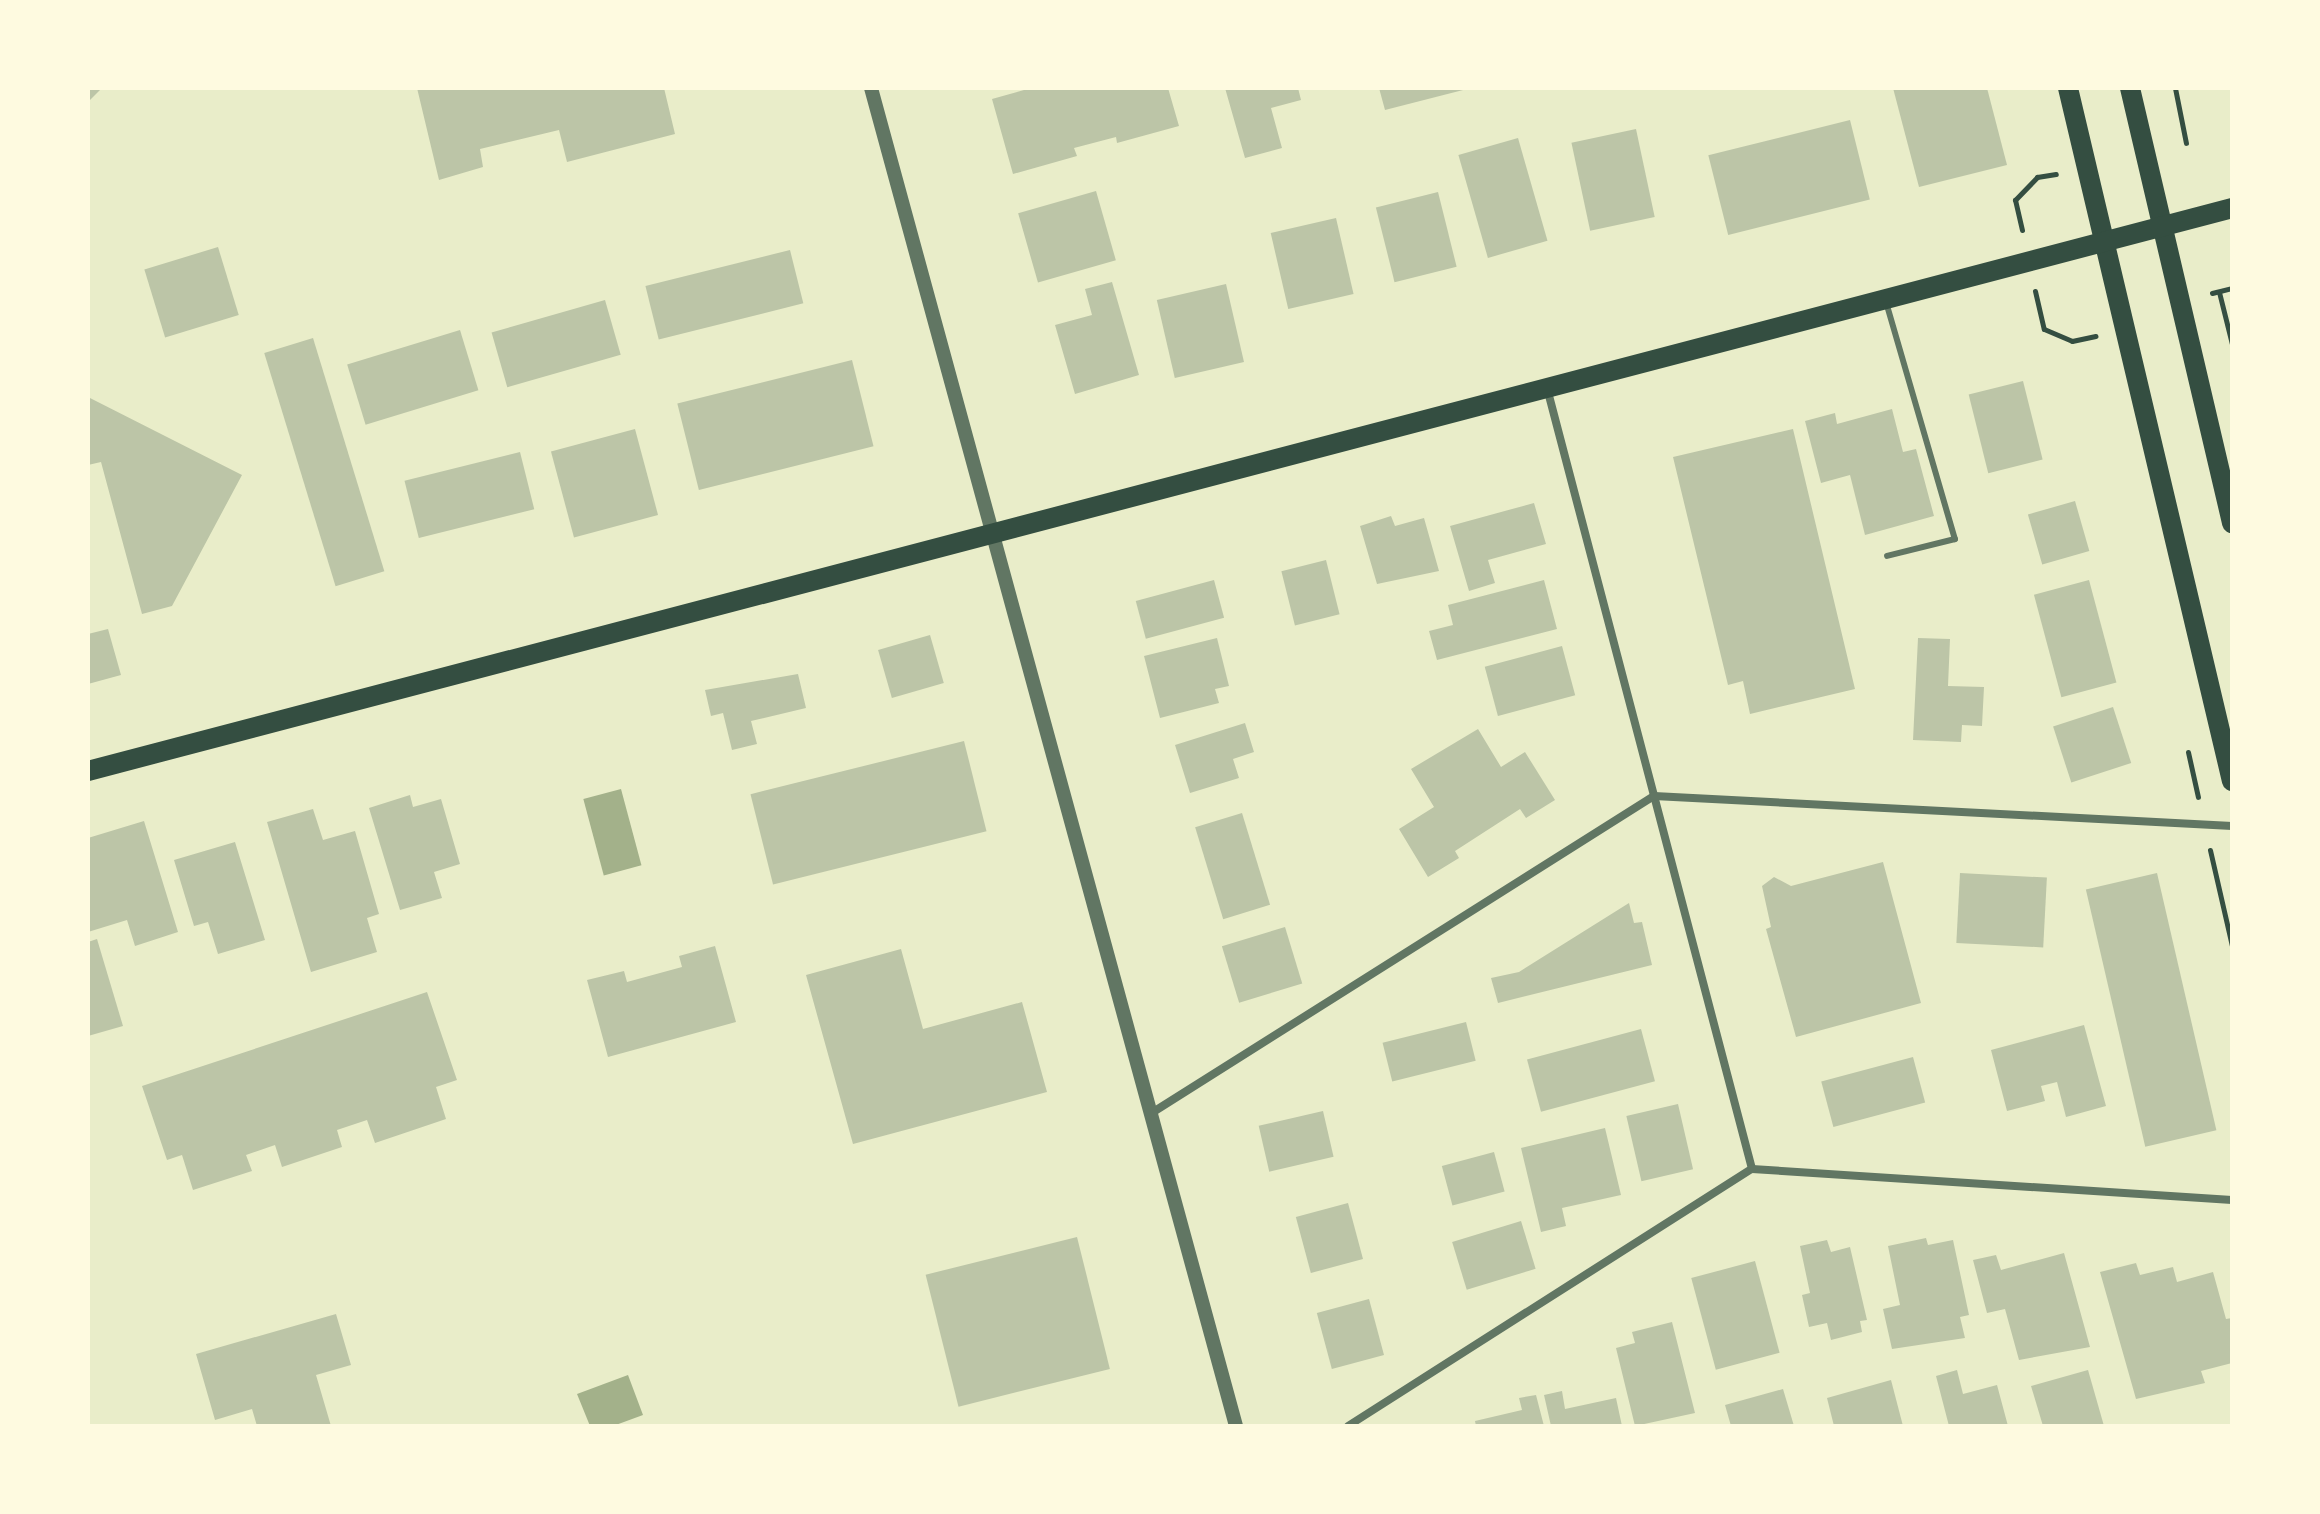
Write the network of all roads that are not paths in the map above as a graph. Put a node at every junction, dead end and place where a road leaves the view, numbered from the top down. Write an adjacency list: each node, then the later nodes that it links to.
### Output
1 (871, 88): 10 (street)
2 (2068, 88): 6 (main road)
3 (2130, 88): 5 (main road)
4 (2232, 208): 5 (main road)
5 (2161, 226): 6 (main road); 9 (main road)
6 (2102, 242): 7 (main road); 13 (main road)
7 (1885, 298): 8 (main road); 11 (lane)
8 (1546, 386): 10 (main road); 14 (street)
9 (2232, 523)
10 (991, 531): 12 (main road); 16 (street)
11 (1887, 556)
12 (88, 771)
13 (2232, 781)
14 (1654, 796): 15 (street); 16 (street); 17 (street)
15 (2232, 826)
16 (1150, 1114): 19 (street)
17 (1752, 1169): 18 (street); 20 (street)
18 (2232, 1200)
19 (1236, 1426)
20 (1348, 1426)

